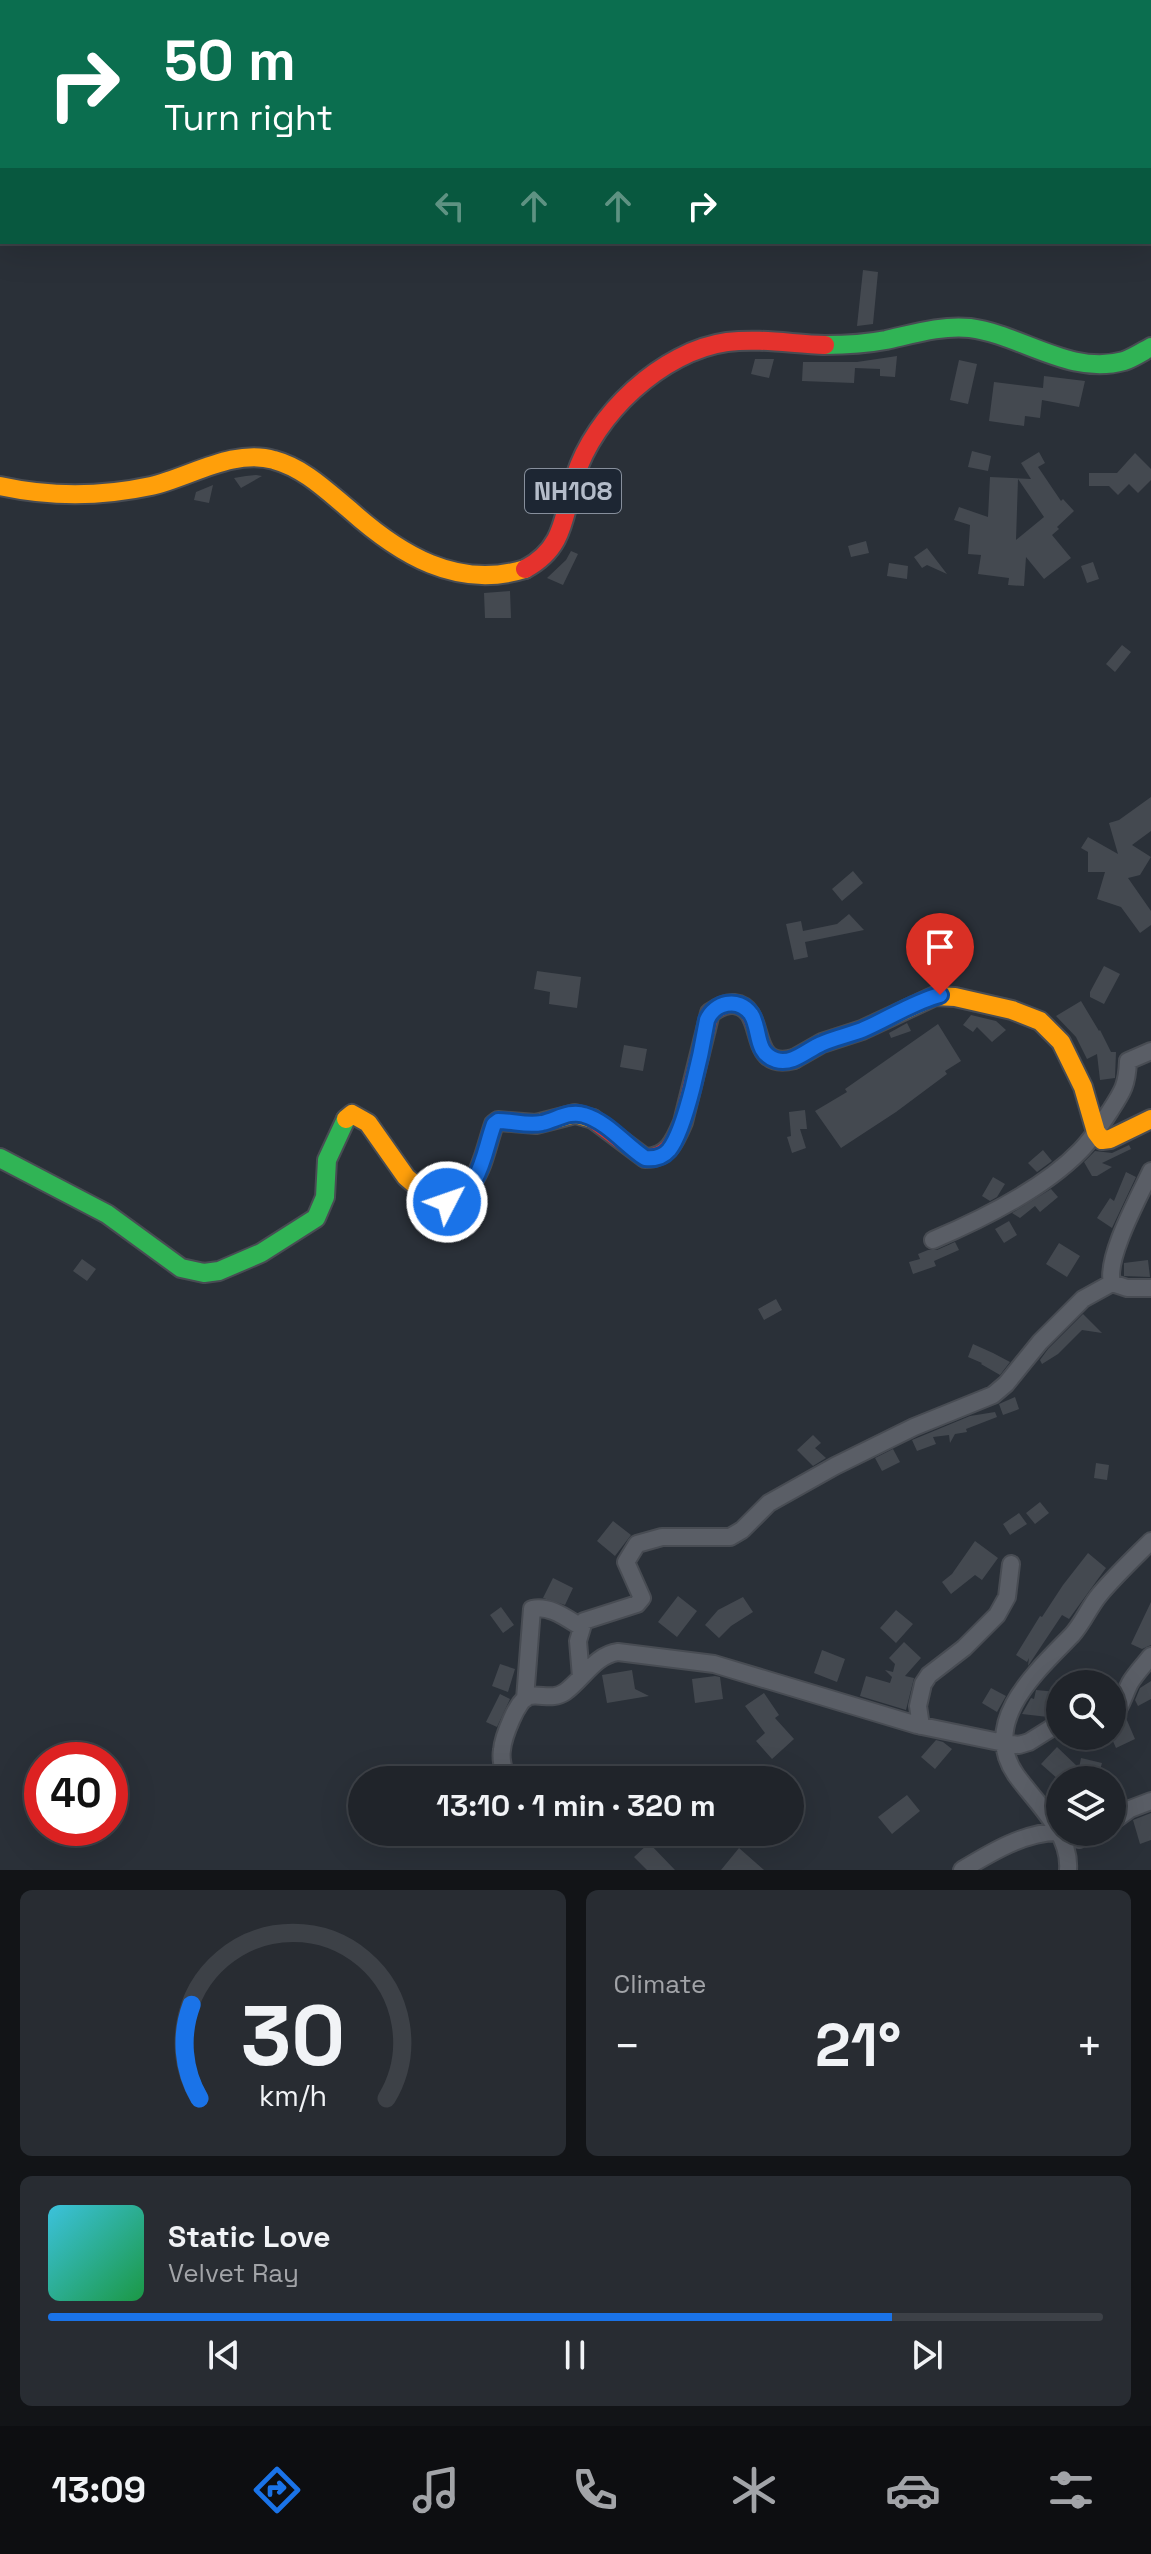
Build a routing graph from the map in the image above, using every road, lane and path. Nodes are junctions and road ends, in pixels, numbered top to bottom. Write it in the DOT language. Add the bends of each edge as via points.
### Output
graph roads {
  1 [pos="1151,347"];
  2 [pos="0,486"];
  3 [pos="1151,1051"];
  4 [pos="1151,1119"];
  5 [pos="1096,1132"];
  6 [pos="0,1158"];
  7 [pos="1151,1171"];
  8 [pos="933,1240"];
  9 [pos="1112,1283"];
  10 [pos="1151,1288"];
  11 [pos="1151,1541"];
  12 [pos="1011,1564"];
  13 [pos="581,1627"];
  14 [pos="1151,1656"];
  15 [pos="581,1677"];
  16 [pos="1126,1692"];
  17 [pos="525,1699"];
  18 [pos="921,1726"];
  19 [pos="1046,1733"];
  20 [pos="1004,1743"];
  21 [pos="503,1766"];
  22 [pos="1151,1801"];
  23 [pos="1126,1812"];
  24 [pos="1046,1813"];
  25 [pos="1046,1832"];
  26 [pos="1064,1846"];
  27 [pos="962,1870"];
  28 [pos="1068,1870"];
  1 -- 2 [label="main road, NH108" via="1116,365 1091,367 969,328 932,329 855,344 733,340 705,346 625,396 601,423 581,459 564,526 548,555 519,572 496,575 418,561 393,548 303,472 264,457 238,458 173,481 101,494"];
  3 -- 5 [label="street" via="1128,1061 1125,1086"];
  4 -- 5 [label="main road" via="1105,1140"];
  5 -- 6 [label="main road" via="1077,1068 1050,1028 1026,1015 940,995 788,1061 770,1057 758,1043 751,1014 729,1002 719,1005 707,1020 680,1131 661,1155 645,1158 582,1114 539,1124 498,1121 470,1189 447,1202 424,1196 368,1123 348,1115 327,1160 325,1197 316,1218 261,1253 219,1271 181,1268 107,1214"];
  5 -- 8 [label="street" via="1038,1183 978,1221"];
  7 -- 9 [label="street" via="1112,1260"];
  9 -- 10 [label="street"];
  9 -- 13 [label="street" via="1077,1305 993,1395 835,1466 769,1503 730,1537 662,1537 637,1544 626,1562 642,1598 590,1617"];
  11 -- 20 [label="street" via="1036,1672 1009,1712"];
  12 -- 18 [label="street" via="1007,1597 997,1615 923,1684"];
  13 -- 15 [label="street"];
  13 -- 17 [label="street" via="551,1610 532,1609"];
  14 -- 16 [label="street"];
  15 -- 17 [label="street" via="562,1694"];
  15 -- 18 [label="street" via="609,1653 618,1652 714,1664"];
  17 -- 21 [label="street" via="502,1749"];
  18 -- 20 [label="street"];
  19 -- 20 [label="street" via="1019,1745"];
  20 -- 24 [label="street" via="1008,1762"];
  22 -- 23 [label="street"];
  25 -- 27 [label="street"];
  26 -- 28 [label="street"];
}
